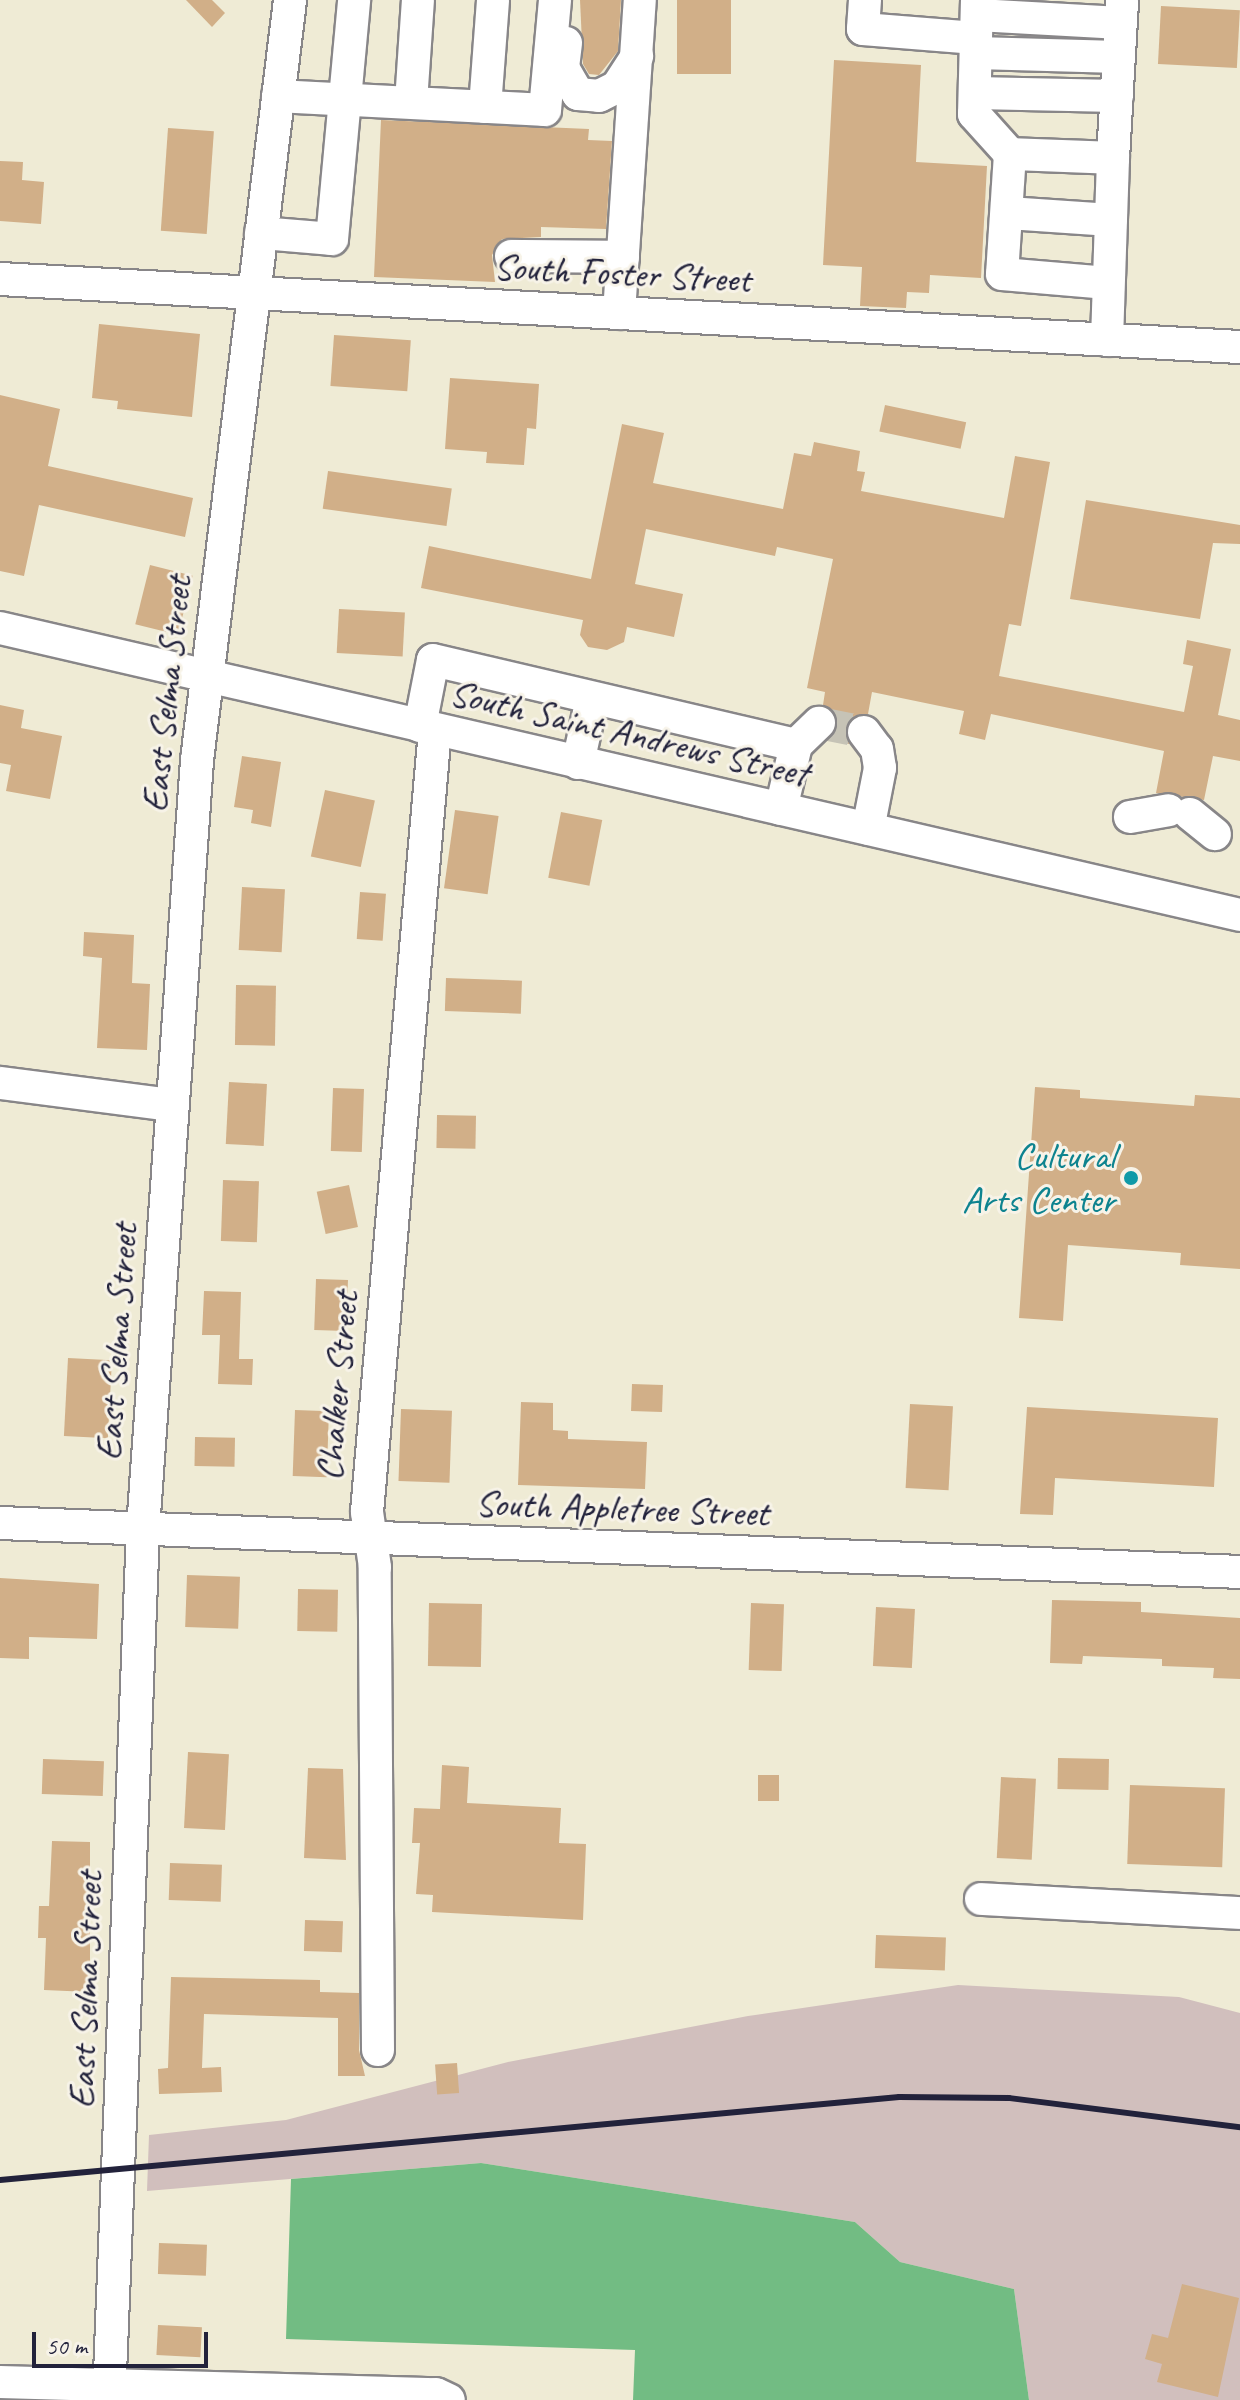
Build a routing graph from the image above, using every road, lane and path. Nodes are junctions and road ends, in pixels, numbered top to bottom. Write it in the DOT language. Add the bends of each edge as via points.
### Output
graph roads {
  1 [pos="290,0"];
  2 [pos="354,0"];
  3 [pos="418,0"];
  4 [pos="493,0"];
  5 [pos="555,0"];
  6 [pos="569,0"];
  7 [pos="640,0"];
  8 [pos="865,0"];
  9 [pos="1122,11"];
  10 [pos="976,26"];
  11 [pos="637,56"];
  12 [pos="1119,57"];
  13 [pos="975,93"];
  14 [pos="278,96"];
  15 [pos="1117,96"];
  16 [pos="346,100"];
  17 [pos="411,102"];
  18 [pos="485,107"];
  19 [pos="545,110"];
  20 [pos="635,115"];
  21 [pos="1010,154"];
  22 [pos="1113,158"];
  23 [pos="1008,213"];
  24 [pos="1111,220"];
  25 [pos="261,233"];
  26 [pos="511,256"];
  27 [pos="568,257"];
  28 [pos="623,257"];
  29 [pos="0,279"];
  30 [pos="1108,283"];
  31 [pos="253,293"];
  32 [pos="565,310"];
  33 [pos="619,313"];
  34 [pos="1107,340"];
  35 [pos="1240,347"];
  36 [pos="0,628"];
  37 [pos="207,677"];
  38 [pos="592,699"];
  39 [pos="819,723"];
  40 [pos="427,728"];
  41 [pos="864,732"];
  42 [pos="796,745"];
  43 [pos="578,763"];
  44 [pos="781,809"];
  45 [pos="1130,817"];
  46 [pos="1191,819"];
  47 [pos="868,829"];
  48 [pos="1240,915"];
  49 [pos="0,1083"];
  50 [pos="172,1105"];
  51 [pos="0,1523"];
  52 [pos="143,1529"];
  53 [pos="371,1538"];
  54 [pos="1240,1572"];
  55 [pos="981,1899"];
  56 [pos="1240,1913"];
  57 [pos="378,2050"];
  58 [pos="0,2382"];
  59 [pos="109,2392"];
  60 [pos="449,2400"];
  1 -- 14 [label="street, East Selma Street"];
  2 -- 16 [label="street"];
  3 -- 17 [label="street"];
  4 -- 18 [label="street"];
  5 -- 19 [label="street"];
  6 -- 11 [label="street" via="563,68 578,94 599,96 617,87"];
  7 -- 11 [label="street"];
  8 -- 10 [label="street" via="863,29"];
  9 -- 10 [label="street"];
  9 -- 12 [label="street"];
  10 -- 12 [label="street"];
  10 -- 13 [label="street"];
  11 -- 20 [label="street"];
  12 -- 15 [label="street"];
  13 -- 15 [label="street"];
  13 -- 21 [label="street" via="974,114"];
  14 -- 16 [label="street"];
  14 -- 25 [label="street, East Selma Street"];
  15 -- 22 [label="street"];
  16 -- 17 [label="street"];
  16 -- 25 [label="street" via="332,239"];
  17 -- 18 [label="street"];
  18 -- 19 [label="street"];
  19 -- 20 [label="street"];
  20 -- 28 [label="street"];
  21 -- 22 [label="street"];
  21 -- 23 [label="street"];
  22 -- 24 [label="street"];
  23 -- 24 [label="street"];
  23 -- 30 [label="street" via="1002,274"];
  24 -- 30 [label="street"];
  25 -- 31 [label="street, East Selma Street"];
  26 -- 27 [label="street"];
  27 -- 28 [label="street"];
  27 -- 32 [label="street"];
  28 -- 33 [label="street"];
  29 -- 31 [label="street, South Foster Street"];
  30 -- 34 [label="street"];
  31 -- 32 [label="street, South Foster Street"];
  31 -- 37 [label="street, East Selma Street"];
  32 -- 33 [label="street, South Foster Street"];
  33 -- 34 [label="street, South Foster Street"];
  34 -- 35 [label="street, South Foster Street"];
  36 -- 37 [label="street, South Saint Andrews Street"];
  37 -- 40 [label="street, South Saint Andrews Street"];
  37 -- 50 [label="street, East Selma Street"];
  38 -- 40 [label="street, Chalker Street" via="433,660"];
  38 -- 42 [label="street"];
  38 -- 43 [label="street"];
  39 -- 42 [label="street"];
  40 -- 43 [label="street, South Saint Andrews Street"];
  40 -- 53 [label="street, Chalker Street" via="368,1496"];
  41 -- 47 [label="street" via="877,749 880,768"];
  42 -- 44 [label="street"];
  43 -- 44 [label="street, South Saint Andrews Street"];
  44 -- 47 [label="street, South Saint Andrews Street"];
  45 -- 46 [label="street"];
  47 -- 48 [label="street, South Saint Andrews Street"];
  49 -- 50 [label="street"];
  50 -- 52 [label="street, East Selma Street"];
  51 -- 52 [label="street, South Appletree Street"];
  52 -- 53 [label="street, South Appletree Street"];
  52 -- 59 [label="street, East Selma Street"];
  53 -- 54 [label="street, South Appletree Street"];
  53 -- 57 [label="street, Chalker Street"];
  55 -- 56 [label="street"];
  58 -- 59 [label="street"];
  59 -- 60 [label="street" via="436,2394"];
}
